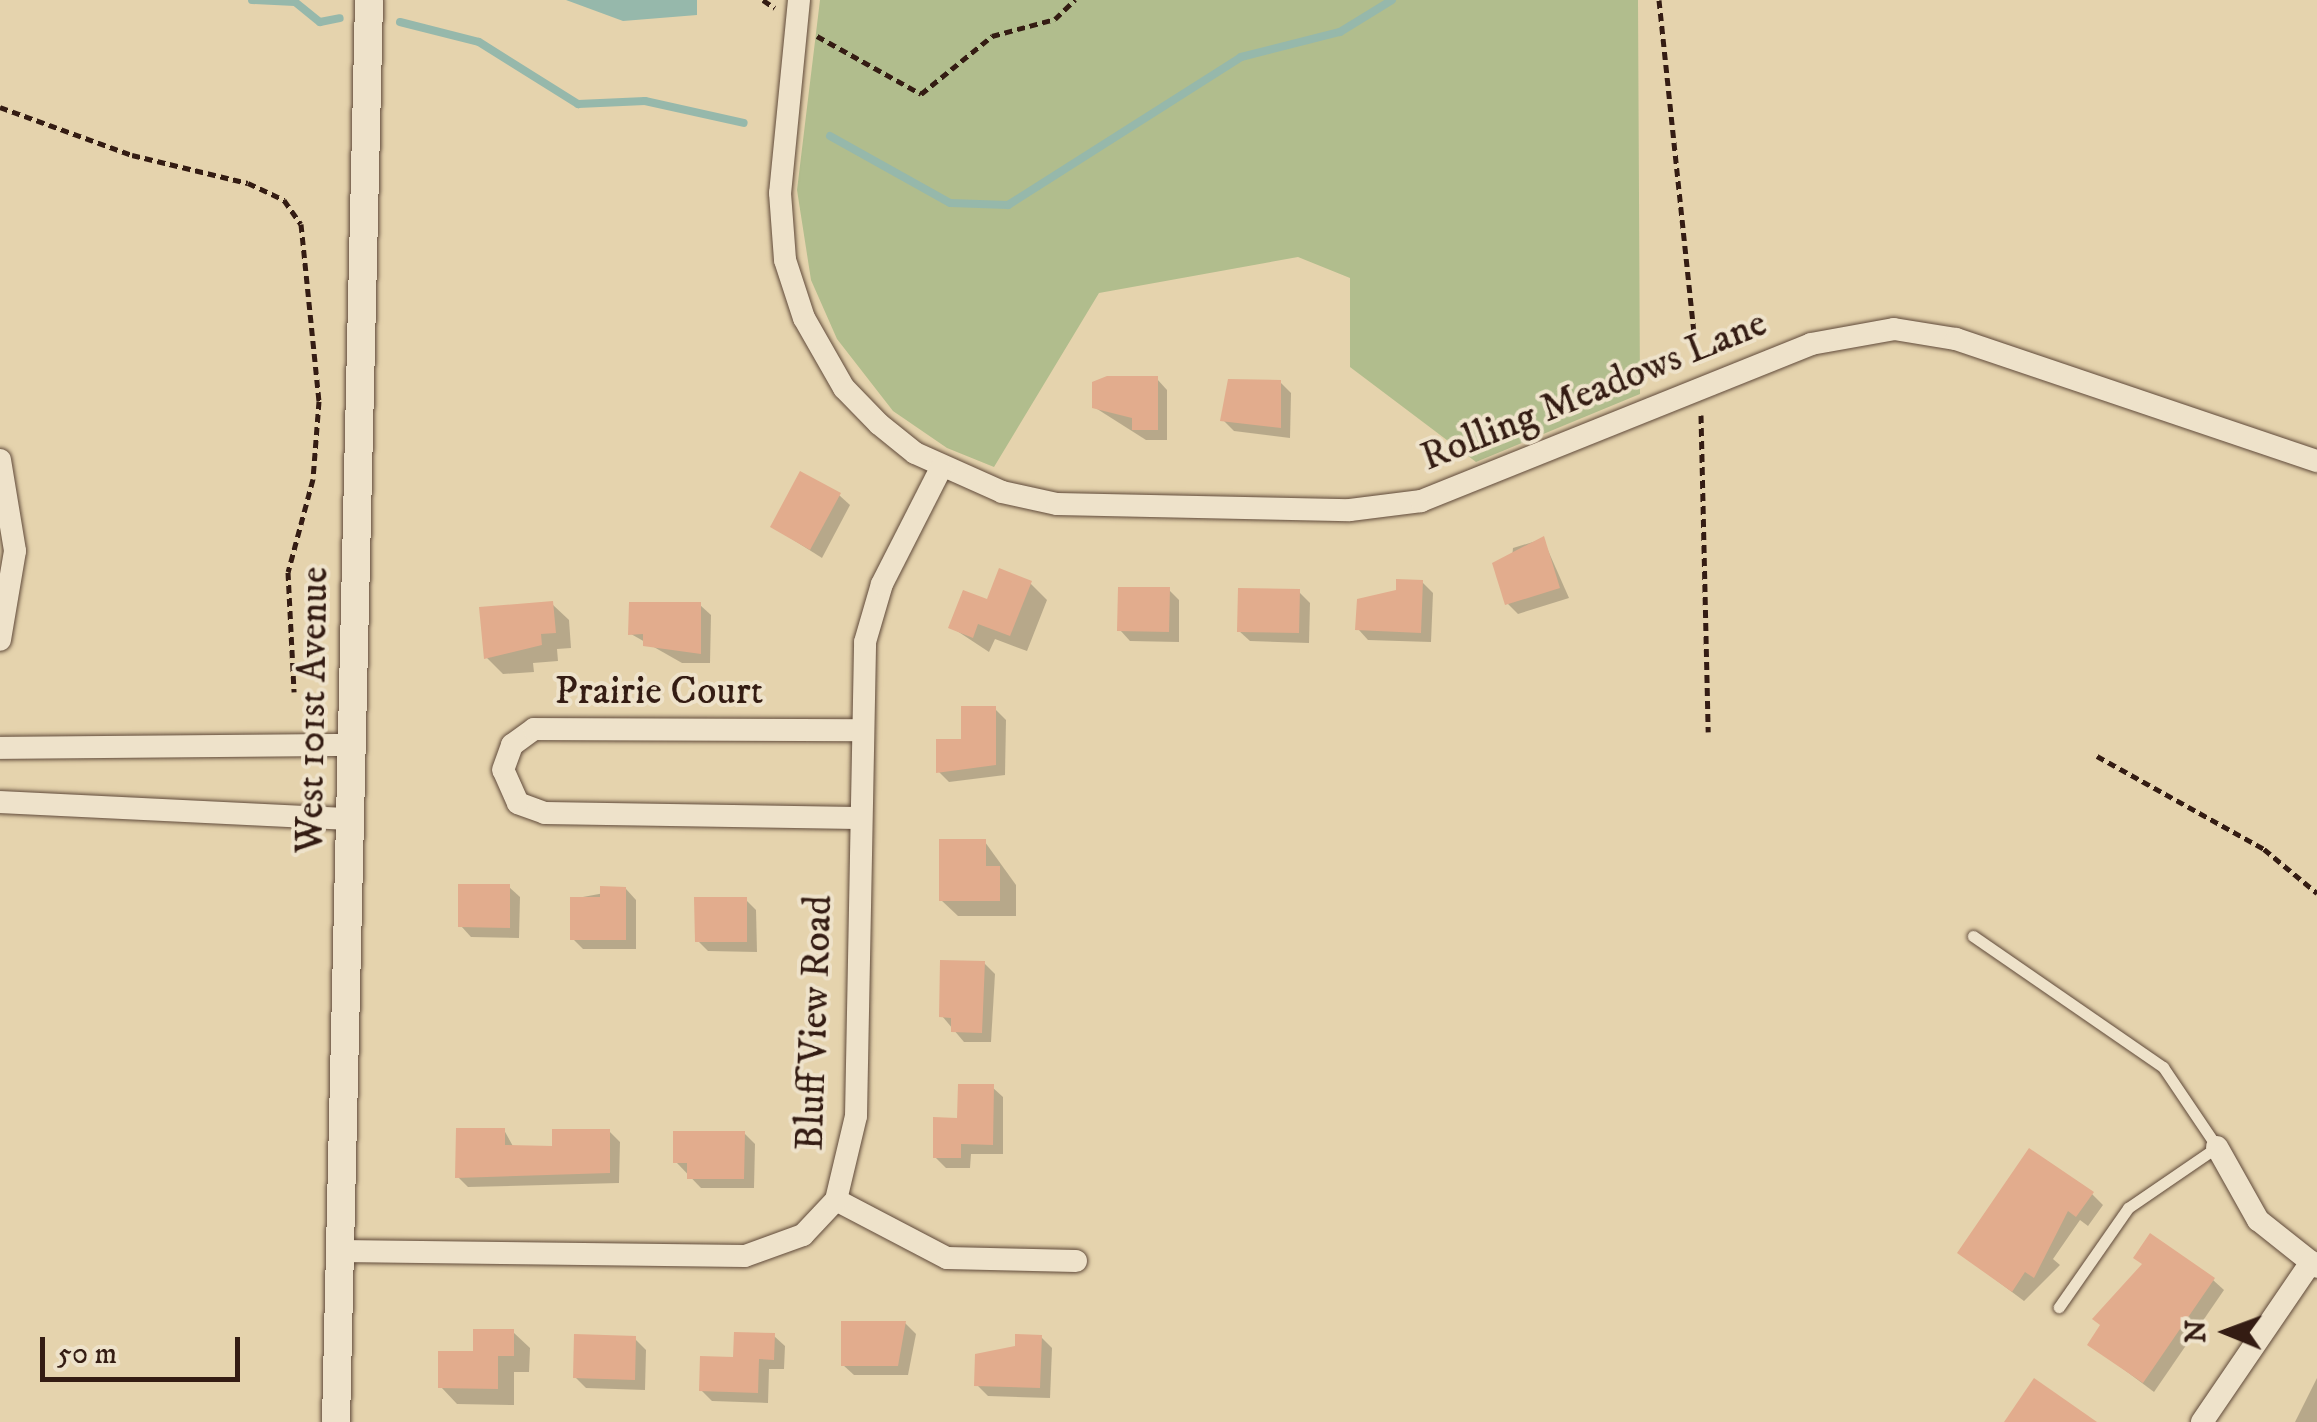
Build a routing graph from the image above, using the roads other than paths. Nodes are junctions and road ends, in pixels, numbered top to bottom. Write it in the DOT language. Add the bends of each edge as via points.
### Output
graph roads {
  1 [pos="370,0"];
  2 [pos="798,12"];
  3 [pos="0,460"];
  4 [pos="2317,460"];
  5 [pos="941,468"];
  6 [pos="0,640"];
  7 [pos="857,730"];
  8 [pos="352,745"];
  9 [pos="0,748"];
  10 [pos="0,802"];
  11 [pos="350,818"];
  12 [pos="857,818"];
  13 [pos="1973,936"];
  14 [pos="2217,1146"];
  15 [pos="836,1200"];
  16 [pos="340,1251"];
  17 [pos="1076,1262"];
  18 [pos="2314,1264"];
  19 [pos="2059,1307"];
  20 [pos="336,1422"];
  21 [pos="2202,1422"];
  1 -- 8 [label="street, West 101st Avenue"];
  2 -- 5 [label="street, Rolling Meadows Lane" via="781,169 785,260 818,348 871,416"];
  3 -- 6 [label="street" via="14,550"];
  4 -- 5 [label="street, Rolling Meadows Lane" via="1956,339 1894,329 1811,344 1486,480 1375,508 1057,504"];
  5 -- 7 [label="street, Bluff View Road" via="873,610"];
  7 -- 12 [label="street, Bluff View Road"];
  7 -- 12 [label="street, Prairie Court" via="534,729 512,745 503,770 518,803 544,813"];
  8 -- 9 [label="street"];
  8 -- 11 [label="street, West 101st Avenue"];
  10 -- 11 [label="street"];
  11 -- 16 [label="street, West 101st Avenue"];
  12 -- 15 [label="street, Bluff View Road" via="856,1129"];
  13 -- 14 [label="lane" via="2163,1067"];
  14 -- 18 [label="street" via="2246,1206"];
  14 -- 19 [label="lane" via="2128,1208"];
  15 -- 16 [label="street, Bluff View Road" via="794,1240 745,1256"];
  15 -- 17 [label="street" via="936,1255"];
  16 -- 20 [label="street, West 101st Avenue"];
  18 -- 21 [label="street"];
}
